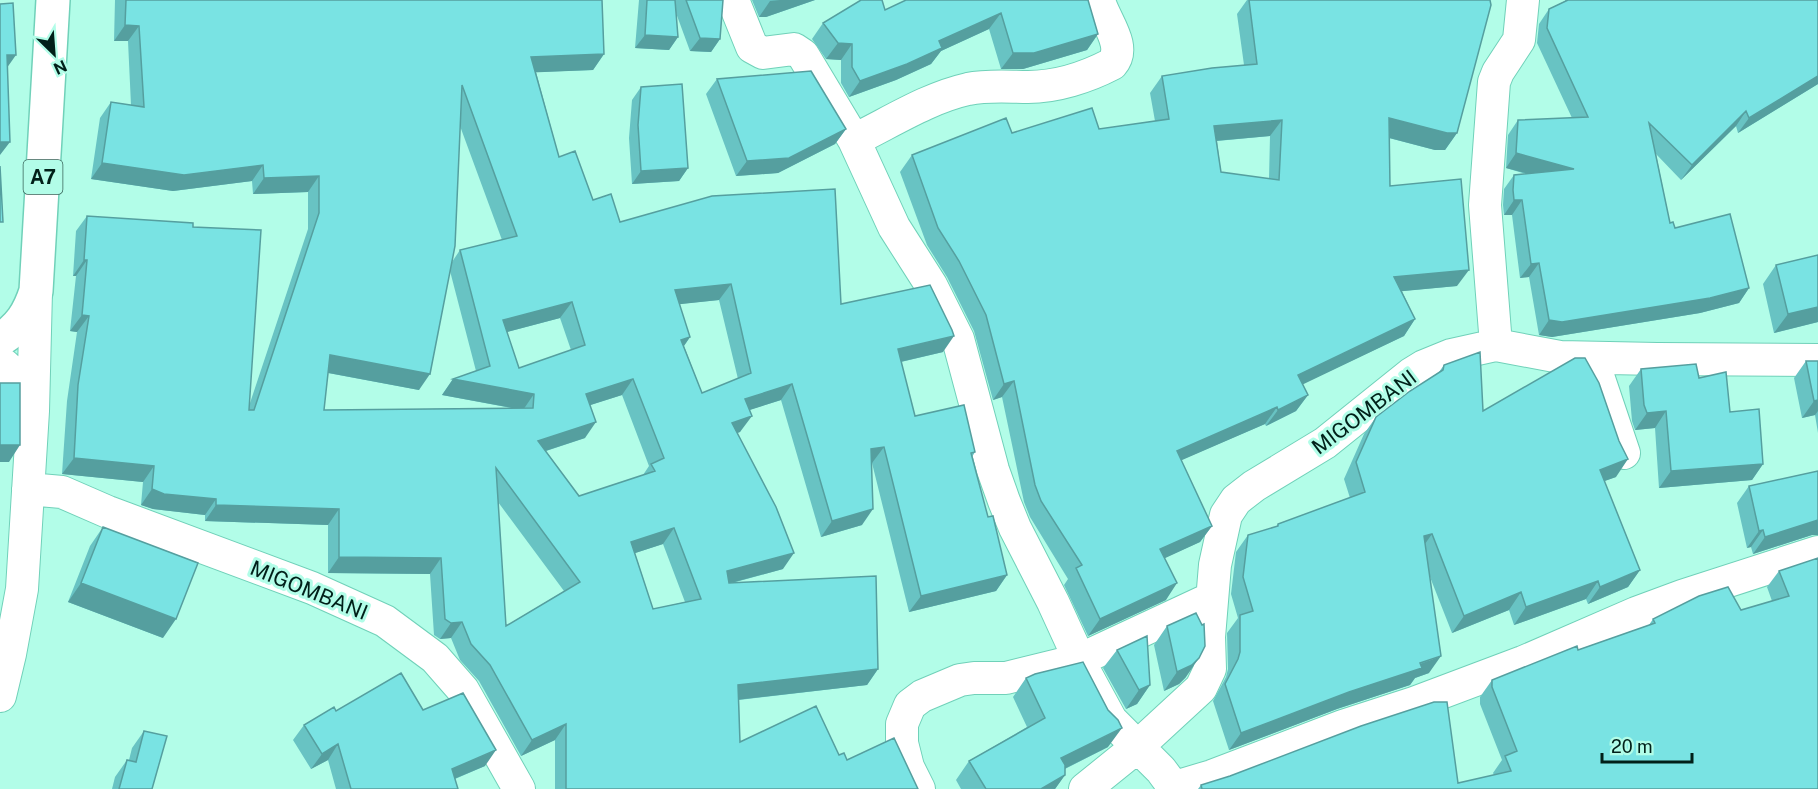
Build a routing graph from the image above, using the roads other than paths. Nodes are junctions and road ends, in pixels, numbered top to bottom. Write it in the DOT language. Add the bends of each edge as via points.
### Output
graph roads {
  1 [pos="53,0"];
  2 [pos="733,0"];
  3 [pos="1099,0"];
  4 [pos="1523,0"];
  5 [pos="854,140"];
  6 [pos="36,291"];
  7 [pos="0,340"];
  8 [pos="1496,345"];
  9 [pos="1592,358"];
  10 [pos="1818,360"];
  11 [pos="0,362"];
  12 [pos="33,411"];
  13 [pos="1624,453"];
  14 [pos="28,489"];
  15 [pos="1818,552"];
  16 [pos="1212,598"];
  17 [pos="1079,660"];
  18 [pos="0,696"];
  19 [pos="1137,747"];
  20 [pos="1175,788"];
  21 [pos="519,789"];
  22 [pos="920,789"];
  23 [pos="1085,789"];
  1 -- 6 [label="highway, A7"];
  2 -- 5 [label="street" via="752,47 763,52 794,50 803,55"];
  3 -- 5 [label="street" via="1117,43 1118,53 1112,64 1072,80 1030,87 968,89 936,99"];
  4 -- 8 [label="street" via="1519,40 1494,82 1485,205"];
  5 -- 17 [label="street" via="894,227 931,285 958,339 1004,501"];
  6 -- 7 [label="highway, A7" via="30,310 18,327"];
  6 -- 12 [label="street"];
  8 -- 9 [label="street" via="1560,357"];
  8 -- 16 [label="street, MIGOMBANI" via="1424,366 1325,444 1236,500 1226,514"];
  9 -- 10 [label="street"];
  9 -- 13 [label="street"];
  11 -- 12 [label="street" via="18,380"];
  12 -- 14 [label="street"];
  14 -- 18 [label="street" via="22,589"];
  14 -- 21 [label="street, MIGOMBANI" via="62,492 312,588 385,621 435,658 464,690"];
  15 -- 20 [label="street" via="1673,599 1523,662"];
  16 -- 17 [label="street"];
  16 -- 19 [label="street, MIGOMBANI" via="1207,678"];
  17 -- 19 [label="street" via="1111,720"];
  17 -- 22 [label="street" via="1006,678 960,680 910,705 902,724 902,742"];
  19 -- 20 [label="street"];
  19 -- 23 [label="street, MIGOMBANI"];
}
